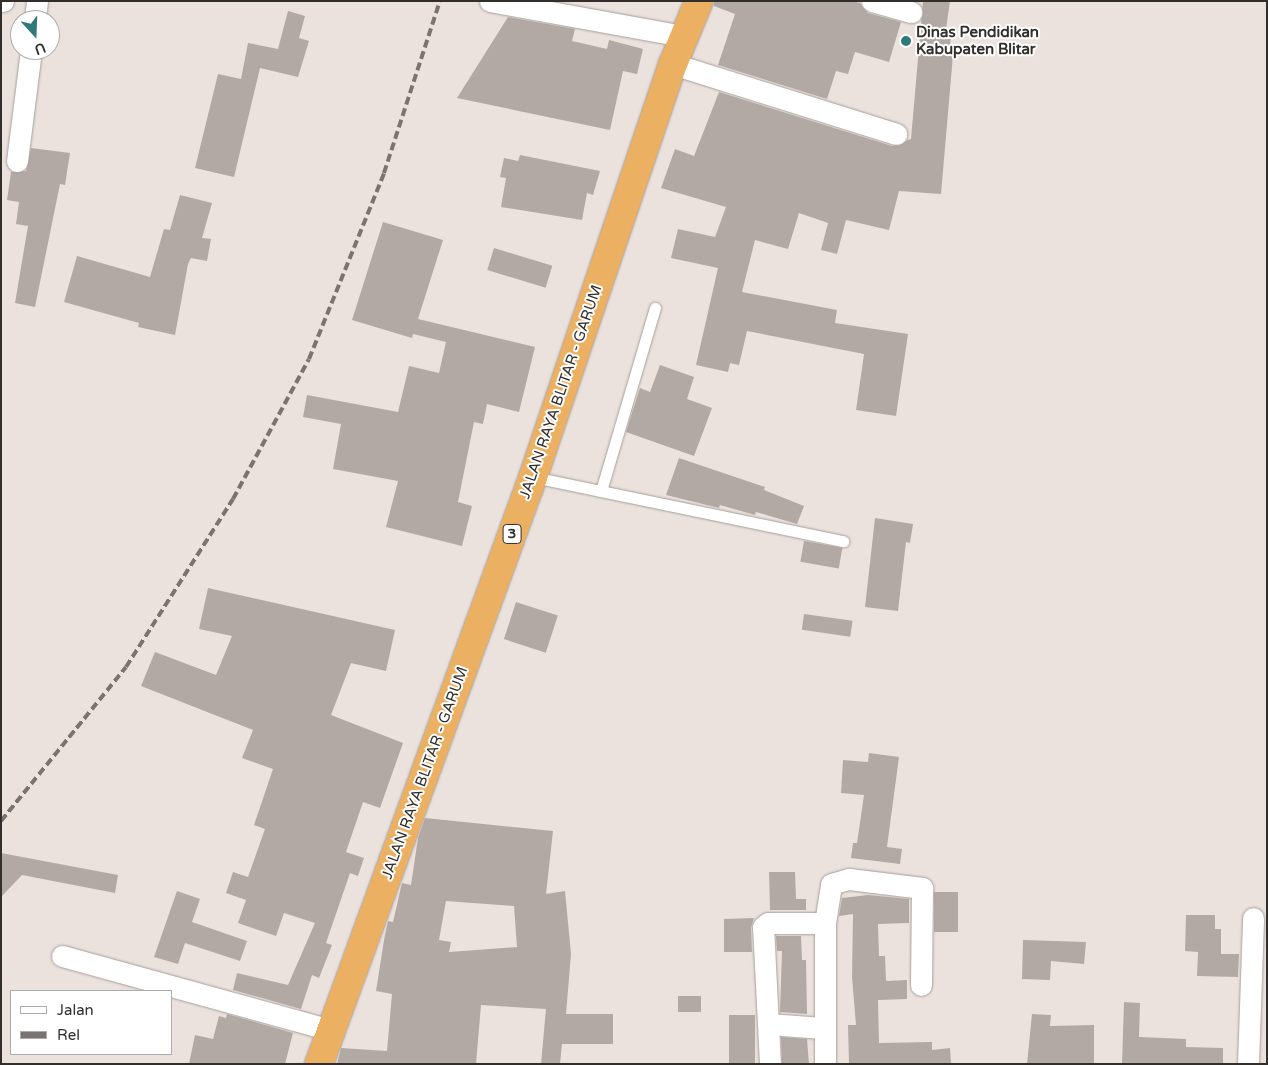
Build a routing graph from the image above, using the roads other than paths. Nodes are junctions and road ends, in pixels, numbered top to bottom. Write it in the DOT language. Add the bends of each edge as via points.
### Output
graph roads {
  1 [pos="490,1"];
  2 [pos="699,1"];
  3 [pos="872,1"];
  4 [pos="912,12"];
  5 [pos="683,36"];
  6 [pos="30,60"];
  7 [pos="673,64"];
  8 [pos="896,134"];
  9 [pos="17,161"];
  10 [pos="655,308"];
  11 [pos="533,477"];
  12 [pos="602,491"];
  13 [pos="843,541"];
  14 [pos="1253,918"];
  15 [pos="825,923"];
  16 [pos="62,956"];
  17 [pos="921,985"];
  18 [pos="768,1024"];
  19 [pos="823,1028"];
  20 [pos="331,1030"];
  21 [pos="319,1064"];
  22 [pos="770,1064"];
  23 [pos="825,1064"];
  24 [pos="1248,1064"];
  1 -- 5 [label="street"];
  2 -- 5 [label="highway, JALAN RAYA BLITAR - GARUM / 3"];
  3 -- 4 [label="street"];
  5 -- 7 [label="highway, JALAN RAYA BLITAR - GARUM / 3"];
  6 -- 9 [label="street"];
  7 -- 8 [label="street"];
  7 -- 11 [label="highway, JALAN RAYA BLITAR - GARUM / 3"];
  10 -- 12 [label="lane"];
  11 -- 12 [label="lane"];
  11 -- 20 [label="highway, JALAN RAYA BLITAR - GARUM / 3"];
  12 -- 13 [label="lane"];
  14 -- 24 [label="street"];
  15 -- 17 [label="street" via="829,889 837,880 918,886 924,893"];
  15 -- 18 [label="street" via="768,923 763,927"];
  15 -- 19 [label="street"];
  16 -- 20 [label="street"];
  18 -- 19 [label="street"];
  18 -- 22 [label="street"];
  19 -- 23 [label="street"];
  20 -- 21 [label="highway, JALAN RAYA BLITAR - GARUM / 3"];
}
